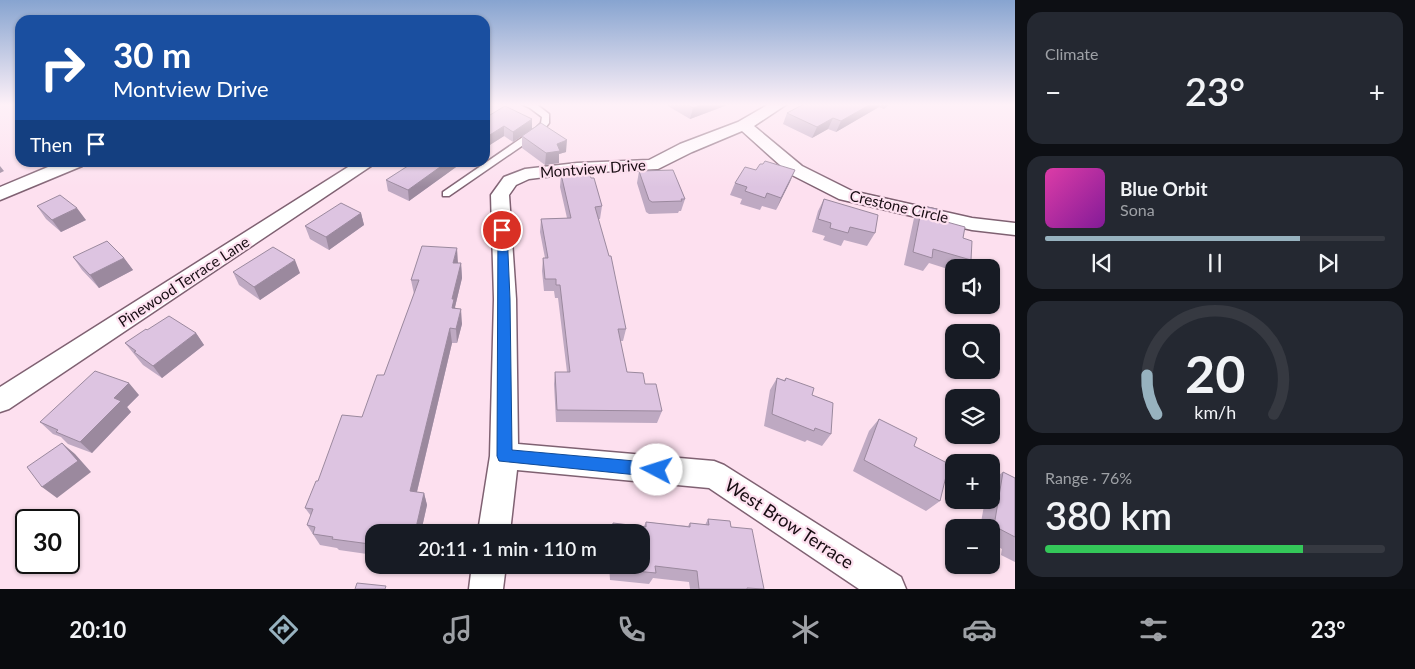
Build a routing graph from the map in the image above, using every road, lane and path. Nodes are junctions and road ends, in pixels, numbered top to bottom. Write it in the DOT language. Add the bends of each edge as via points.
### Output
graph roads {
  1 [pos="537,131"];
  2 [pos="728,131"];
  3 [pos="751,131"];
  4 [pos="490,164"];
  5 [pos="64,167"];
  6 [pos="361,167"];
  7 [pos="485,167"];
  8 [pos="0,194"];
  9 [pos="446,194"];
  10 [pos="1015,229"];
  11 [pos="0,401"];
  12 [pos="504,456"];
  13 [pos="495,524"];
  14 [pos="488,574"];
  15 [pos="486,589"];
  16 [pos="889,589"];
  1 -- 4 [label="lane"];
  2 -- 12 [label="street, Montview Drive" via="652,165 525,174 510,181 500,195 505,299"];
  3 -- 10 [label="street, Crestone Circle" via="796,170 846,195 972,224"];
  5 -- 8 [label="street"];
  6 -- 11 [label="street, Pinewood Terrace Lane"];
  7 -- 9 [label="lane"];
  12 -- 13 [label="street, Montview Drive"];
  12 -- 16 [label="street, West Brow Terrace" via="714,475"];
  14 -- 15 [label="street"];
}
